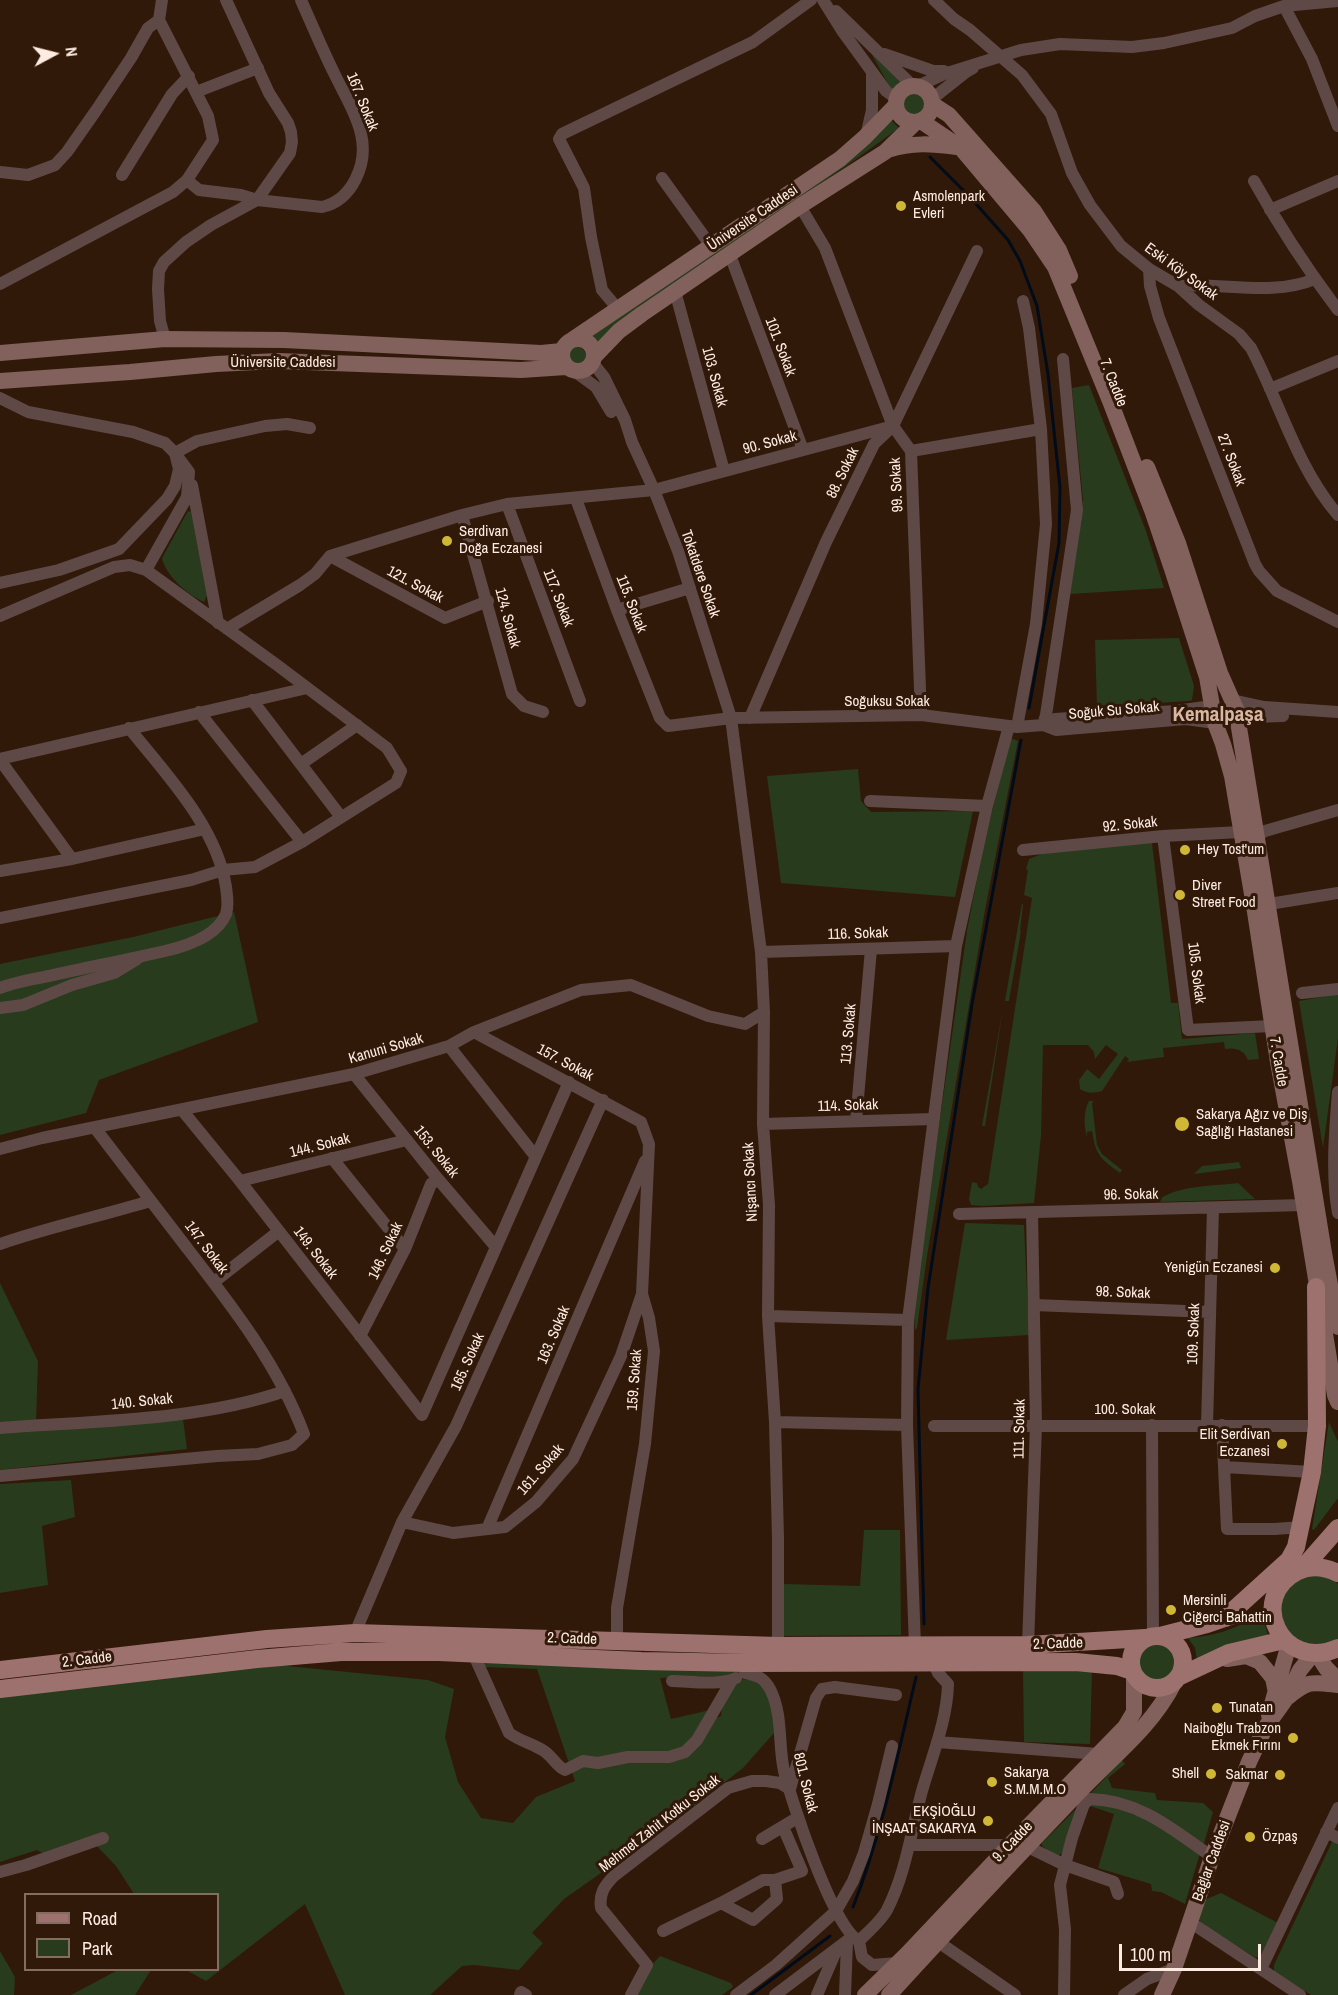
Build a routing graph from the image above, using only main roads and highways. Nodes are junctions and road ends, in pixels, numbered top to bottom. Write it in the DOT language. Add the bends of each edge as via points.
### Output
graph roads {
  1 [pos="932,101"];
  2 [pos="896,102"];
  3 [pos="919,122"];
  4 [pos="961,148"];
  5 [pos="885,152"];
  6 [pos="0,352"];
  7 [pos="568,357"];
  8 [pos="593,359"];
  9 [pos="0,381"];
  10 [pos="1232,700"];
  11 [pos="1213,714"];
  12 [pos="1237,722"];
  13 [pos="1249,834"];
  14 [pos="1316,1287"];
  15 [pos="1337,1316"];
  16 [pos="1338,1402"];
  17 [pos="1338,1527"];
  18 [pos="1302,1569"];
  19 [pos="1338,1573"];
  20 [pos="1282,1583"];
  21 [pos="1225,1618"];
  22 [pos="1153,1637"];
  23 [pos="1286,1642"];
  24 [pos="1338,1648"];
  25 [pos="1315,1654"];
  26 [pos="1212,1661"];
  27 [pos="0,1670"];
  28 [pos="1133,1673"];
  29 [pos="1177,1680"];
  30 [pos="1338,1680"];
  31 [pos="1338,1685"];
  32 [pos="0,1689"];
  33 [pos="1281,1696"];
  34 [pos="865,1995"];
  35 [pos="888,1995"];
  36 [pos="1162,1995"];
  1 -- 2 [label="main road" via="927,91 915,86 903,90"];
  1 -- 3 [label="main road" via="929,114"];
  1 -- 10 [label="main road, 7. Cadde" via="950,115 1034,211 1059,250 1178,543"];
  2 -- 3 [label="main road" via="902,118"];
  2 -- 7 [label="main road, Üniversite Caddesi" via="840,159 618,309"];
  3 -- 4 [label="main road, 7. Cadde"];
  3 -- 5 [label="main road, Üniversite Caddesi"];
  4 -- 5 [label="main road" via="931,143"];
  4 -- 11 [label="main road, 7. Cadde" via="1030,230 1055,267 1153,513 1207,677"];
  5 -- 8 [label="main road, Üniversite Caddesi" via="675,291 619,331"];
  6 -- 7 [label="main road, Üniversite Caddesi" via="165,339 285,340"];
  7 -- 8 [label="main road, Üniversite Caddesi" via="586,369"];
  7 -- 8 [label="main road" via="583,340 593,350"];
  7 -- 9 [label="main road, Üniversite Caddesi" via="521,370 278,361"];
  10 -- 11 [label="main road"];
  10 -- 12 [label="main road, 7. Cadde"];
  11 -- 12 [label="main road" via="1230,724"];
  11 -- 13 [label="main road, 7. Cadde"];
  12 -- 13 [label="main road, 7. Cadde"];
  13 -- 14 [label="main road, 7. Cadde" via="1272,1026"];
  13 -- 15 [label="main road, 7. Cadde" via="1269,904"];
  14 -- 16 [label="main road, 7. Cadde"];
  14 -- 21 [label="main road" via="1317,1426 1296,1547 1289,1560"];
  17 -- 18 [label="main road"];
  18 -- 19 [label="main road" via="1326,1568"];
  18 -- 20 [label="main road, 2. Cadde"];
  20 -- 21 [label="main road, 2. Cadde" via="1253,1605"];
  20 -- 23 [label="main road" via="1273,1611 1277,1629"];
  21 -- 22 [label="main road, 2. Cadde"];
  22 -- 27 [label="main road, 2. Cadde" via="915,1647 355,1632"];
  22 -- 28 [label="main road" via="1134,1649"];
  22 -- 29 [label="main road" via="1168,1638 1181,1650 1184,1659"];
  23 -- 25 [label="main road" via="1297,1650"];
  23 -- 26 [label="main road" via="1228,1653"];
  23 -- 33 [label="main road"];
  24 -- 25 [label="main road"];
  25 -- 30 [label="main road"];
  25 -- 33 [label="main road"];
  26 -- 29 [label="main road"];
  26 -- 33 [label="main road" via="1246,1656 1260,1662 1274,1678"];
  28 -- 29 [label="main road" via="1148,1688 1166,1688"];
  28 -- 32 [label="main road, 2. Cadde" via="1117,1666 1076,1662 745,1668 473,1653 341,1652"];
  28 -- 34 [label="main road, 9. Cadde" via="1134,1712 1125,1727"];
  29 -- 35 [label="main road, 9. Cadde" via="1152,1719"];
  31 -- 33 [label="main road" via="1313,1682"];
  33 -- 36 [label="main road, Bağlar Caddesi" via="1244,1773"];
}
